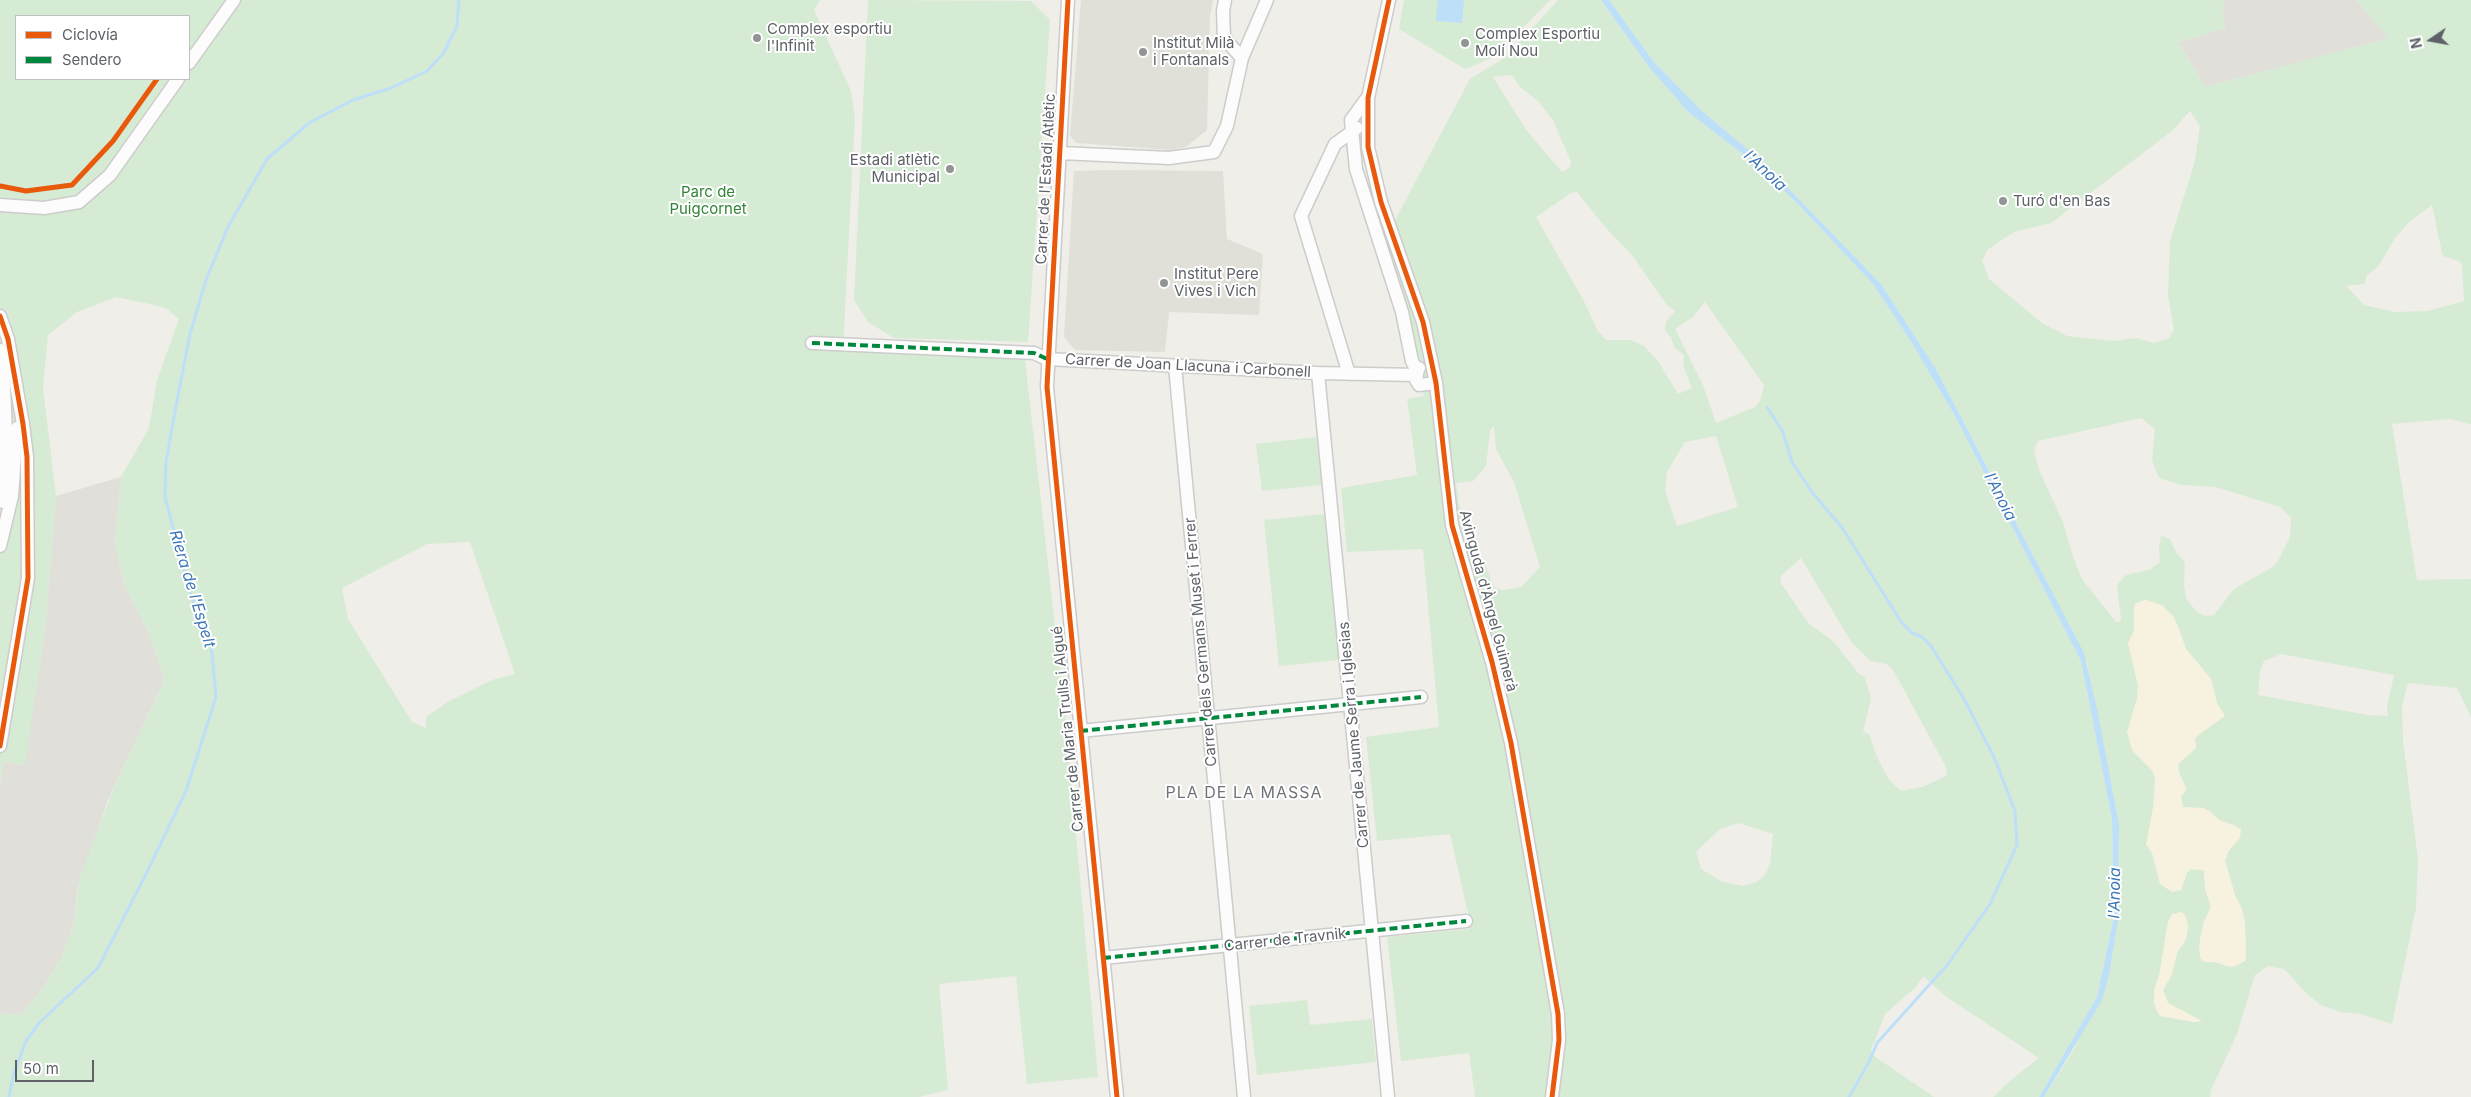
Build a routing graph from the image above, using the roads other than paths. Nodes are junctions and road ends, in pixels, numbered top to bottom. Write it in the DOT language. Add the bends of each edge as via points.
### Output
graph roads {
  1 [pos="234,0"];
  2 [pos="1068,0"];
  3 [pos="1226,0"];
  4 [pos="1264,0"];
  5 [pos="1390,0"];
  6 [pos="1242,58"];
  7 [pos="190,62"];
  8 [pos="177,80"];
  9 [pos="1368,98"];
  10 [pos="1366,128"];
  11 [pos="1352,130"];
  12 [pos="1060,153"];
  13 [pos="0,205"];
  14 [pos="0,316"];
  15 [pos="812,343"];
  16 [pos="5,348"];
  17 [pos="1047,359"];
  18 [pos="1432,364"];
  19 [pos="1175,366"];
  20 [pos="1417,372"];
  21 [pos="1318,373"];
  22 [pos="1349,374"];
  23 [pos="1436,383"];
  24 [pos="0,532"];
  25 [pos="0,546"];
  26 [pos="1421,696"];
  27 [pos="1351,704"];
  28 [pos="1208,718"];
  29 [pos="1080,731"];
  30 [pos="0,746"];
  31 [pos="1466,921"];
  32 [pos="1372,931"];
  33 [pos="1230,945"];
  34 [pos="1103,958"];
  35 [pos="1555,990"];
  36 [pos="1117,1097"];
  37 [pos="1244,1097"];
  38 [pos="1388,1097"];
  39 [pos="1546,1097"];
  40 [pos="1552,1097"];
  1 -- 7 [label="street"];
  2 -- 12 [label="street, Carrer de l'Estadi Atlètic"];
  3 -- 6 [label="street" via="1224,38"];
  4 -- 6 [label="street"];
  5 -- 9 [label="street, Avinguda d'Àngel Guimerà"];
  6 -- 12 [label="street" via="1228,126 1214,152 1170,158"];
  8 -- 13 [label="street" via="110,175 79,202 44,208"];
  9 -- 10 [label="street, Avinguda d'Àngel Guimerà"];
  9 -- 11 [label="street" via="1351,120"];
  10 -- 11 [label="street"];
  10 -- 18 [label="street, Avinguda d'Àngel Guimerà" via="1381,202 1423,322"];
  11 -- 20 [label="street" via="1356,169 1402,312"];
  11 -- 22 [label="street" via="1335,144 1301,216"];
  12 -- 17 [label="street, Carrer de l'Estadi Atlètic"];
  14 -- 16 [label="street"];
  15 -- 17 [label="street, Carrer de Joan Llacuna i Carbonell" via="1034,353"];
  16 -- 24 [label="street" via="6,433"];
  16 -- 25 [label="street" via="17,442 12,496"];
  16 -- 30 [label="street" via="19,392 27,457 28,578"];
  17 -- 19 [label="street, Carrer de Joan Llacuna i Carbonell"];
  17 -- 29 [label="street, Carrer de Maria Trulls i Algué"];
  18 -- 20 [label="street, Carrer de Joan Llacuna i Carbonell"];
  18 -- 23 [label="street, Avinguda d'Àngel Guimerà"];
  19 -- 21 [label="street, Carrer de Joan Llacuna i Carbonell"];
  19 -- 28 [label="street, Carrer dels Germans Muset i Ferrer"];
  20 -- 22 [label="street, Carrer de Joan Llacuna i Carbonell"];
  20 -- 23 [label="street, Carrer de Joan Llacuna i Carbonell" via="1419,385"];
  21 -- 22 [label="street, Carrer de Joan Llacuna i Carbonell"];
  21 -- 27 [label="street, Carrer de Jaume Serra i Iglesias"];
  23 -- 35 [label="street, Avinguda d'Àngel Guimerà" via="1452,525 1499,689"];
  26 -- 27 [label="street"];
  27 -- 28 [label="street"];
  27 -- 32 [label="street, Carrer de Jaume Serra i Iglesias"];
  28 -- 29 [label="street"];
  28 -- 33 [label="street, Carrer dels Germans Muset i Ferrer"];
  29 -- 34 [label="street, Carrer de Maria Trulls i Algué"];
  31 -- 32 [label="street, Carrer de Travnik"];
  32 -- 33 [label="street, Carrer de Travnik"];
  32 -- 38 [label="street, Carrer de Jaume Serra i Iglesias"];
  33 -- 34 [label="street, Carrer de Travnik"];
  33 -- 37 [label="street, Carrer dels Germans Muset i Ferrer"];
  34 -- 36 [label="street, Carrer de Maria Trulls i Algué"];
  35 -- 39 [label="street"];
  35 -- 40 [label="street, Avinguda d'Àngel Guimerà" via="1559,1040"];
}
